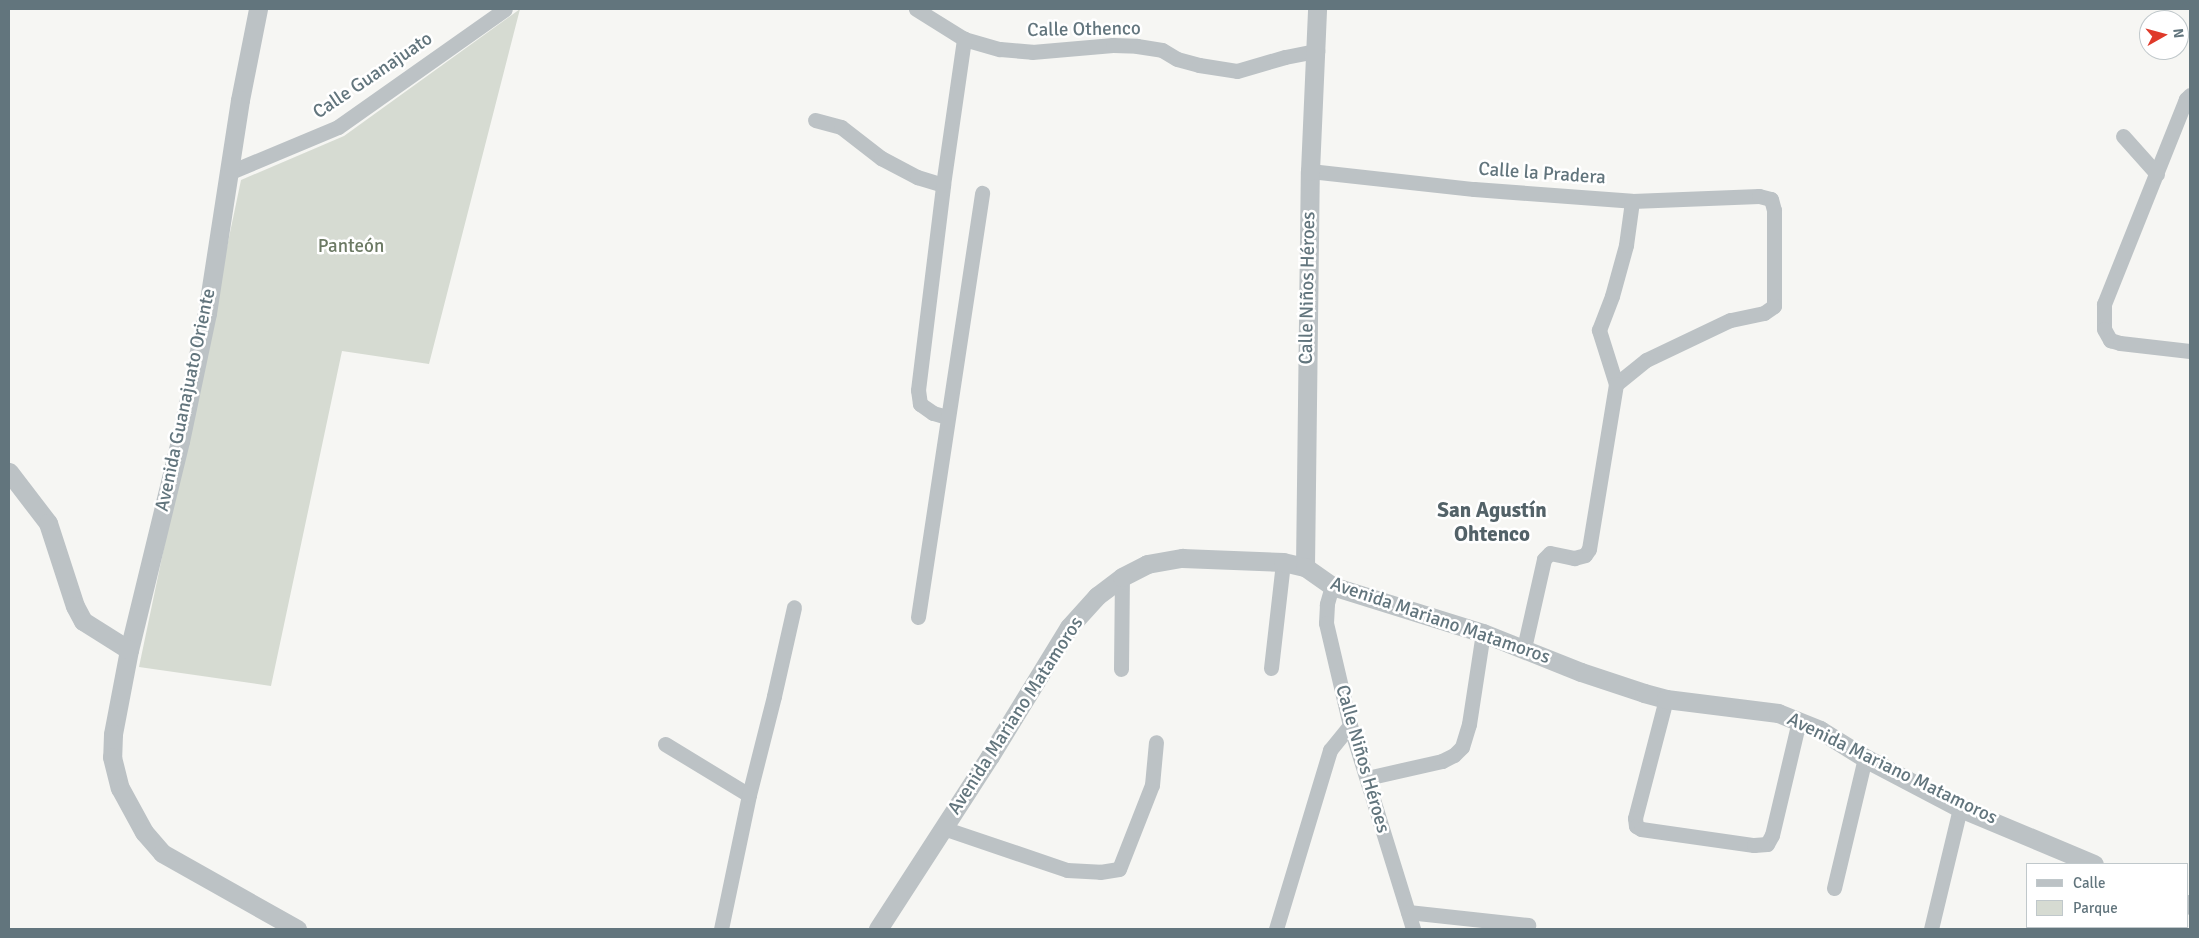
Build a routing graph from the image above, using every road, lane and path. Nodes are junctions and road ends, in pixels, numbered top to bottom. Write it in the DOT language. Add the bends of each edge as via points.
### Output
graph roads {
  1 [pos="258,9"];
  2 [pos="505,9"];
  3 [pos="916,9"];
  4 [pos="1317,9"];
  5 [pos="964,39"];
  6 [pos="1317,52"];
  7 [pos="2190,95"];
  8 [pos="815,120"];
  9 [pos="2123,136"];
  10 [pos="1310,171"];
  11 [pos="228,173"];
  12 [pos="2158,174"];
  13 [pos="943,185"];
  14 [pos="982,193"];
  15 [pos="1632,201"];
  16 [pos="2190,351"];
  17 [pos="1616,384"];
  18 [pos="947,417"];
  19 [pos="9,472"];
  20 [pos="1283,562"];
  21 [pos="1305,567"];
  22 [pos="1122,577"];
  23 [pos="1332,586"];
  24 [pos="794,607"];
  25 [pos="918,617"];
  26 [pos="1483,634"];
  27 [pos="1524,648"];
  28 [pos="129,650"];
  29 [pos="1271,668"];
  30 [pos="1121,669"];
  31 [pos="1666,700"];
  32 [pos="1799,720"];
  33 [pos="1350,726"];
  34 [pos="1156,742"];
  35 [pos="664,744"];
  36 [pos="1865,758"];
  37 [pos="1367,778"];
  38 [pos="749,795"];
  39 [pos="1960,808"];
  40 [pos="943,828"];
  41 [pos="2092,863"];
  42 [pos="1834,888"];
  43 [pos="1408,912"];
  44 [pos="1528,925"];
  45 [pos="297,929"];
  46 [pos="721,929"];
  47 [pos="878,929"];
  48 [pos="1276,929"];
  49 [pos="1413,929"];
  50 [pos="1931,929"];
  1 -- 11 [label="street, Avenida Guanajuato Oriente"];
  2 -- 11 [label="street, Calle Guanajuato" via="338,127"];
  3 -- 5 [label="street, Calle Othenco"];
  4 -- 6 [label="street, Calle Niños Héroes"];
  5 -- 6 [label="street, Calle Othenco" via="1000,49 1032,52 1137,46 1162,50 1177,59 1199,65 1237,71 1285,57"];
  5 -- 13 [label="street"];
  6 -- 10 [label="street, Calle Niños Héroes"];
  7 -- 12 [label="street"];
  8 -- 13 [label="street" via="842,127 881,158 917,177"];
  9 -- 12 [label="street"];
  10 -- 15 [label="street, Calle la Pradera" via="1474,189"];
  10 -- 21 [label="street, Calle Niños Héroes"];
  11 -- 28 [label="street, Avenida Guanajuato Oriente" via="205,322 180,441"];
  12 -- 16 [label="street" via="2104,304 2104,329 2110,340 2120,343"];
  13 -- 18 [label="street" via="918,390 920,404"];
  14 -- 18 [label="street"];
  15 -- 17 [label="street" via="1626,245 1599,330"];
  15 -- 17 [label="street, Calle la Pradera" via="1759,196 1770,199 1774,210 1774,306 1764,313 1730,320 1646,360"];
  17 -- 27 [label="street" via="1589,549 1585,556 1574,558 1550,553 1544,559"];
  18 -- 25 [label="street"];
  19 -- 28 [label="street" via="48,523 74,606 83,621"];
  20 -- 21 [label="street, Avenida Mariano Matamoros"];
  20 -- 22 [label="street, Avenida Mariano Matamoros" via="1182,558 1147,564"];
  20 -- 29 [label="street"];
  21 -- 23 [label="street, Avenida Mariano Matamoros"];
  22 -- 30 [label="street"];
  22 -- 40 [label="street, Avenida Mariano Matamoros" via="1097,596 1069,627"];
  23 -- 26 [label="street, Avenida Mariano Matamoros"];
  23 -- 33 [label="street, Calle Niños Héroes" via="1326,623"];
  24 -- 38 [label="street"];
  26 -- 27 [label="street, Avenida Mariano Matamoros"];
  26 -- 37 [label="street" via="1469,724 1462,747 1454,756 1442,761"];
  27 -- 31 [label="street, Avenida Mariano Matamoros" via="1582,672"];
  28 -- 45 [label="street, Avenida Guanajuato Oriente" via="113,734 112,757 120,788 144,832 162,852"];
  31 -- 32 [label="street, Avenida Mariano Matamoros" via="1778,713"];
  31 -- 32 [label="street" via="1635,818 1636,826 1642,829 1754,845 1767,844"];
  32 -- 36 [label="street, Avenida Mariano Matamoros"];
  33 -- 37 [label="street, Calle Niños Héroes"];
  33 -- 48 [label="street" via="1330,750"];
  34 -- 40 [label="street" via="1152,785 1119,869 1100,872 1068,870"];
  35 -- 38 [label="street"];
  36 -- 39 [label="street, Avenida Mariano Matamoros"];
  36 -- 42 [label="street"];
  37 -- 43 [label="street, Calle Niños Héroes"];
  38 -- 46 [label="street"];
  39 -- 41 [label="street, Avenida Mariano Matamoros"];
  39 -- 50 [label="street"];
  40 -- 47 [label="street, Avenida Mariano Matamoros"];
  43 -- 44 [label="street"];
  43 -- 49 [label="street, Calle Niños Héroes"];
}
